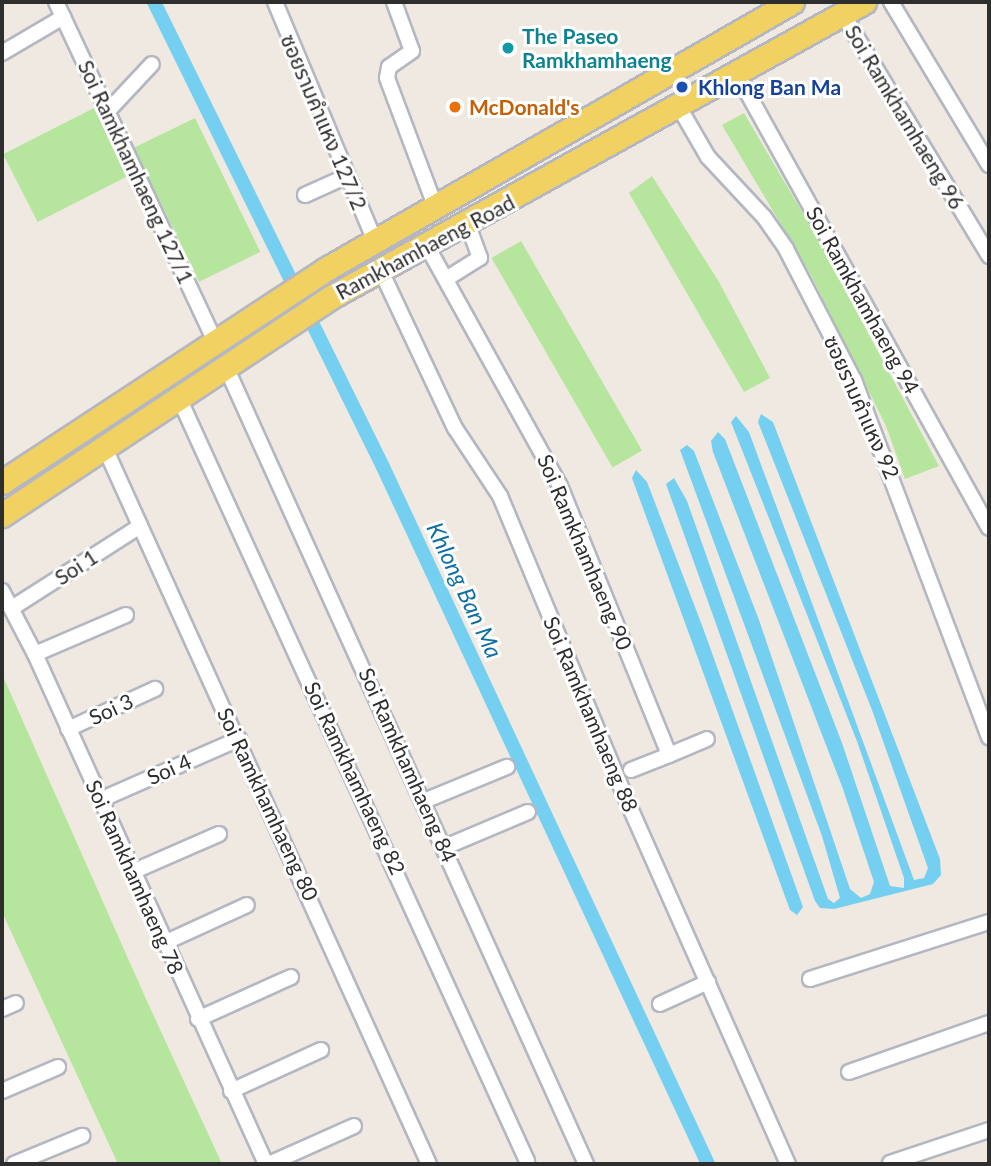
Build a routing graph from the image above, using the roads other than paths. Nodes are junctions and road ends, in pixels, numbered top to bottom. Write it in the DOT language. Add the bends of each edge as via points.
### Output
graph roads {
  1 [pos="56,2"];
  2 [pos="275,2"];
  3 [pos="394,2"];
  4 [pos="792,2"];
  5 [pos="799,2"];
  6 [pos="864,2"];
  7 [pos="891,2"];
  8 [pos="842,13"];
  9 [pos="63,17"];
  10 [pos="813,30"];
  11 [pos="2,53"];
  12 [pos="152,64"];
  13 [pos="737,74"];
  14 [pos="679,107"];
  15 [pos="108,111"];
  16 [pos="989,165"];
  17 [pos="347,176"];
  18 [pos="305,195"];
  19 [pos="435,206"];
  20 [pos="468,225"];
  21 [pos="375,241"];
  22 [pos="427,246"];
  23 [pos="989,256"];
  24 [pos="381,271"];
  25 [pos="446,279"];
  26 [pos="215,342"];
  27 [pos="226,368"];
  28 [pos="179,398"];
  29 [pos="104,446"];
  30 [pos="7,479"];
  31 [pos="27,500"];
  32 [pos="2,515"];
  33 [pos="140,526"];
  34 [pos="989,528"];
  35 [pos="2,591"];
  36 [pos="12,608"];
  37 [pos="126,615"];
  38 [pos="35,654"];
  39 [pos="155,689"];
  40 [pos="68,729"];
  41 [pos="989,737"];
  42 [pos="239,739"];
  43 [pos="707,739"];
  44 [pos="669,755"];
  45 [pos="507,767"];
  46 [pos="631,770"];
  47 [pos="100,800"];
  48 [pos="424,801"];
  49 [pos="528,812"];
  50 [pos="219,834"];
  51 [pos="445,847"];
  52 [pos="132,872"];
  53 [pos="247,905"];
  54 [pos="989,922"];
  55 [pos="164,943"];
  56 [pos="291,977"];
  57 [pos="810,979"];
  58 [pos="708,982"];
  59 [pos="660,1004"];
  60 [pos="198,1019"];
  61 [pos="989,1023"];
  62 [pos="321,1050"];
  63 [pos="58,1067"];
  64 [pos="849,1072"];
  65 [pos="2,1091"];
  66 [pos="230,1091"];
  67 [pos="354,1126"];
  68 [pos="989,1130"];
  69 [pos="82,1136"];
  70 [pos="527,1161"];
  71 [pos="890,1163"];
  72 [pos="14,1164"];
  73 [pos="267,1164"];
  74 [pos="429,1164"];
  75 [pos="586,1164"];
  76 [pos="788,1164"];
  1 -- 9 [label="street, Soi Ramkhamhaeng 127/1"];
  2 -- 17 [label="street, ซอยรามคำแหง 127/2"];
  3 -- 19 [label="street" via="412,51 386,74"];
  4 -- 19 [label="main road, Ramkhamhaeng Road"];
  5 -- 10 [label="main road"];
  6 -- 8 [label="main road, Ramkhamhaeng Road"];
  7 -- 16 [label="street"];
  8 -- 10 [label="main road, Ramkhamhaeng Road"];
  8 -- 23 [label="street, Soi Ramkhamhaeng 96"];
  9 -- 11 [label="street"];
  9 -- 15 [label="street, Soi Ramkhamhaeng 127/1"];
  10 -- 13 [label="main road, Ramkhamhaeng Road"];
  12 -- 15 [label="street"];
  13 -- 14 [label="main road, Ramkhamhaeng Road"];
  13 -- 34 [label="street, Soi Ramkhamhaeng 94"];
  14 -- 20 [label="main road, Ramkhamhaeng Road"];
  14 -- 41 [label="street, ซอยรามคําแหง 92" via="708,157 764,217 786,249 854,380"];
  15 -- 26 [label="street, Soi Ramkhamhaeng 127/1"];
  17 -- 18 [label="street"];
  17 -- 21 [label="street, ซอยรามคำแหง 127/2"];
  19 -- 21 [label="main road, Ramkhamhaeng Road"];
  20 -- 22 [label="main road, Ramkhamhaeng Road"];
  20 -- 25 [label="street" via="480,258"];
  21 -- 26 [label="main road, Ramkhamhaeng Road"];
  22 -- 24 [label="main road, Ramkhamhaeng Road"];
  22 -- 25 [label="street, Soi Ramkhamhaeng 90"];
  24 -- 27 [label="main road, Ramkhamhaeng Road" via="333,296"];
  24 -- 58 [label="street, Soi Ramkhamhaeng 88" via="456,428 500,496"];
  25 -- 44 [label="street, Soi Ramkhamhaeng 90" via="560,486"];
  26 -- 30 [label="main road, Ramkhamhaeng Road"];
  27 -- 28 [label="main road, Ramkhamhaeng Road"];
  27 -- 48 [label="street, Soi Ramkhamhaeng 84"];
  28 -- 29 [label="main road, Ramkhamhaeng Road"];
  28 -- 70 [label="street, Soi Ramkhamhaeng 82"];
  29 -- 31 [label="main road, Ramkhamhaeng Road"];
  29 -- 33 [label="street, Soi Ramkhamhaeng 80"];
  30 -- 31 [label="main road"];
  31 -- 32 [label="main road, Ramkhamhaeng Road"];
  33 -- 36 [label="street, Soi 1"];
  33 -- 42 [label="street, Soi Ramkhamhaeng 80"];
  35 -- 36 [label="street, Soi Ramkhamhaeng 78"];
  36 -- 38 [label="street, Soi Ramkhamhaeng 78"];
  37 -- 38 [label="street"];
  38 -- 40 [label="street, Soi Ramkhamhaeng 78"];
  39 -- 40 [label="street, Soi 3"];
  40 -- 47 [label="street, Soi Ramkhamhaeng 78"];
  42 -- 47 [label="street, Soi 4"];
  42 -- 74 [label="street, Soi Ramkhamhaeng 80"];
  43 -- 44 [label="street"];
  44 -- 46 [label="street"];
  45 -- 48 [label="street"];
  47 -- 52 [label="street, Soi Ramkhamhaeng 78"];
  48 -- 51 [label="street, Soi Ramkhamhaeng 84"];
  49 -- 51 [label="street"];
  50 -- 52 [label="street"];
  51 -- 75 [label="street, Soi Ramkhamhaeng 84"];
  52 -- 55 [label="street, Soi Ramkhamhaeng 78"];
  53 -- 55 [label="street"];
  54 -- 57 [label="street"];
  55 -- 60 [label="street, Soi Ramkhamhaeng 78"];
  56 -- 60 [label="street"];
  58 -- 59 [label="street"];
  58 -- 76 [label="street, Soi Ramkhamhaeng 88"];
  60 -- 66 [label="street, Soi Ramkhamhaeng 78"];
  61 -- 64 [label="street"];
  62 -- 66 [label="street"];
  63 -- 65 [label="street"];
  66 -- 73 [label="street, Soi Ramkhamhaeng 78"];
  67 -- 73 [label="street"];
  68 -- 71 [label="street"];
  69 -- 72 [label="street"];
}
